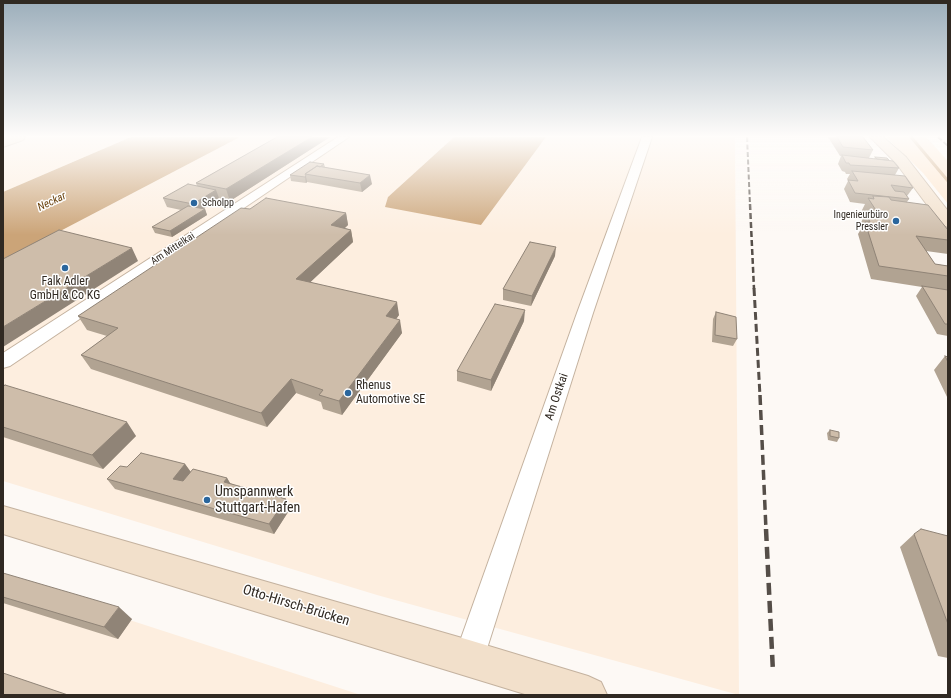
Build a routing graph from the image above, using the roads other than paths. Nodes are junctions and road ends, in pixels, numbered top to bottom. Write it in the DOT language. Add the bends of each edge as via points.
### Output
graph roads {
  1 [pos="295,170"];
  2 [pos="636,170"];
  3 [pos="908,170"];
  4 [pos="948,222"];
  5 [pos="3,362"];
  6 [pos="3,520"];
  7 [pos="469,658"];
  8 [pos="588,695"];
  1 -- 5 [label="street, Am Mittelkai"];
  2 -- 7 [label="street, Am Ostkai" via="585,313"];
  3 -- 4 [label="main road"];
  6 -- 7 [label="main road, Otto-Hirsch-Brücken"];
  7 -- 8 [label="main road, Otto-Hirsch-Brücken"];
}
